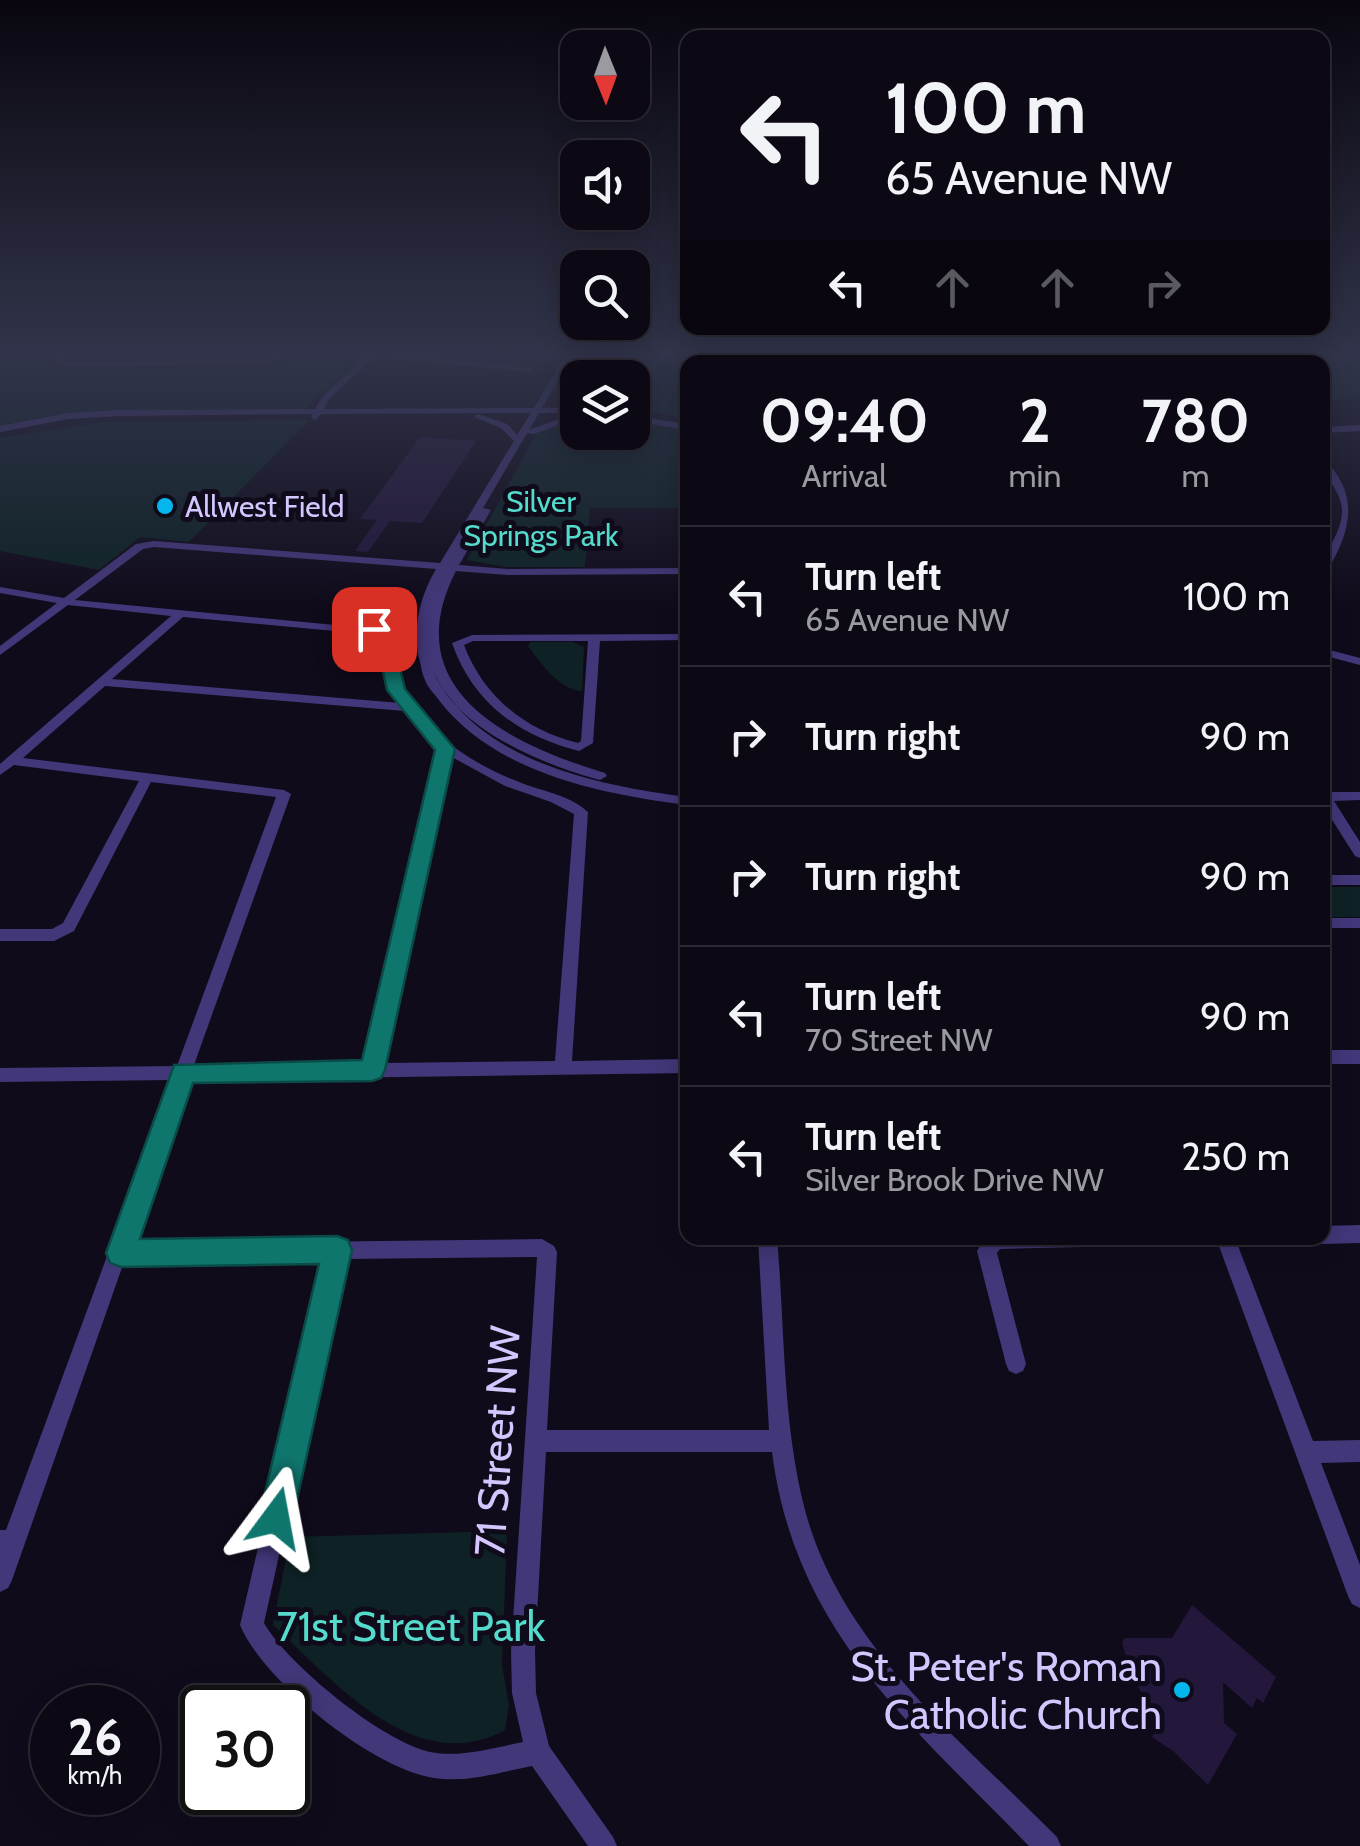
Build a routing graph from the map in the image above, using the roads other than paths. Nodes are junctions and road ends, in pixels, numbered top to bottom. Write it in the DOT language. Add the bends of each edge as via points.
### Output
graph roads {
  1 [pos="529,437"];
  2 [pos="516,439"];
  3 [pos="1330,470"];
  4 [pos="1347,492"];
  5 [pos="1360,493"];
  6 [pos="1330,558"];
  7 [pos="447,568"];
  8 [pos="680,571"];
  9 [pos="0,590"];
  10 [pos="67,602"];
  11 [pos="182,613"];
  12 [pos="680,637"];
  13 [pos="594,638"];
  14 [pos="0,652"];
  15 [pos="1330,653"];
  16 [pos="1360,662"];
  17 [pos="103,682"];
  18 [pos="406,706"];
  19 [pos="445,749"];
  20 [pos="6,766"];
  21 [pos="147,777"];
  22 [pos="1360,787"];
  23 [pos="680,789"];
  24 [pos="1330,792"];
  25 [pos="1330,794"];
  26 [pos="1360,796"];
  27 [pos="680,800"];
  28 [pos="1330,804"];
  29 [pos="1360,853"];
  30 [pos="1330,880"];
  31 [pos="1360,880"];
  32 [pos="1330,923"];
  33 [pos="1360,923"];
  34 [pos="0,935"];
  35 [pos="1360,1057"];
  36 [pos="1330,1058"];
  37 [pos="680,1066"];
  38 [pos="563,1068"];
  39 [pos="372,1070"];
  40 [pos="183,1072"];
  41 [pos="0,1075"];
  42 [pos="1360,1234"];
  43 [pos="1330,1235"];
  44 [pos="768,1245"];
  45 [pos="992,1245"];
  46 [pos="1229,1245"];
  47 [pos="337,1250"];
  48 [pos="121,1253"];
  49 [pos="1016,1364"];
  50 [pos="538,1441"];
  51 [pos="781,1441"];
  52 [pos="1360,1451"];
  53 [pos="1305,1452"];
  54 [pos="7,1541"];
  55 [pos="0,1580"];
  56 [pos="1360,1596"];
  57 [pos="538,1752"];
  58 [pos="604,1846"];
  59 [pos="1048,1846"];
  1 -- 7 [label="street"];
  2 -- 7 [label="street"];
  3 -- 4 [label="street"];
  4 -- 5 [label="street"];
  4 -- 6 [label="street" via="1352,504 1346,532"];
  7 -- 8 [label="street"];
  7 -- 10 [label="street" via="154,544 140,546"];
  7 -- 23 [label="street" via="431,638 440,672 474,714 569,767"];
  7 -- 27 [label="street" via="421,612 420,647 433,685 461,719 554,773"];
  9 -- 10 [label="street"];
  10 -- 11 [label="street"];
  10 -- 14 [label="street"];
  11 -- 17 [label="street"];
  11 -- 18 [label="street" via="379,629"];
  12 -- 13 [label="street"];
  13 -- 13 [label="street" via="472,638 458,643 476,684 496,705 537,732 578,747 587,743"];
  15 -- 16 [label="street"];
  17 -- 18 [label="street"];
  17 -- 20 [label="street"];
  18 -- 19 [label="street"];
  19 -- 38 [label="street" via="582,812"];
  19 -- 39 [label="street"];
  20 -- 21 [label="street"];
  21 -- 34 [label="street" via="68,927 54,934"];
  21 -- 40 [label="street" via="284,794"];
  22 -- 24 [label="street"];
  25 -- 26 [label="street"];
  28 -- 29 [label="street"];
  30 -- 31 [label="street"];
  32 -- 33 [label="street"];
  35 -- 36 [label="street"];
  37 -- 38 [label="street"];
  38 -- 39 [label="street"];
  39 -- 40 [label="street"];
  40 -- 41 [label="street"];
  40 -- 48 [label="street"];
  42 -- 43 [label="street"];
  44 -- 51 [label="street"];
  45 -- 49 [label="street"];
  46 -- 53 [label="street"];
  47 -- 48 [label="street"];
  47 -- 50 [label="street, 71 Street NW" via="542,1248 549,1259"];
  47 -- 57 [label="street" via="252,1625 258,1643 331,1709 427,1764 473,1767"];
  48 -- 54 [label="street"];
  50 -- 51 [label="street"];
  50 -- 57 [label="street, 71 Street NW" via="523,1651 524,1693"];
  51 -- 59 [label="street" via="804,1541 826,1594 892,1684"];
  52 -- 53 [label="street"];
  53 -- 56 [label="street"];
  54 -- 55 [label="street"];
  57 -- 58 [label="street, 71 Street NW"];
}
